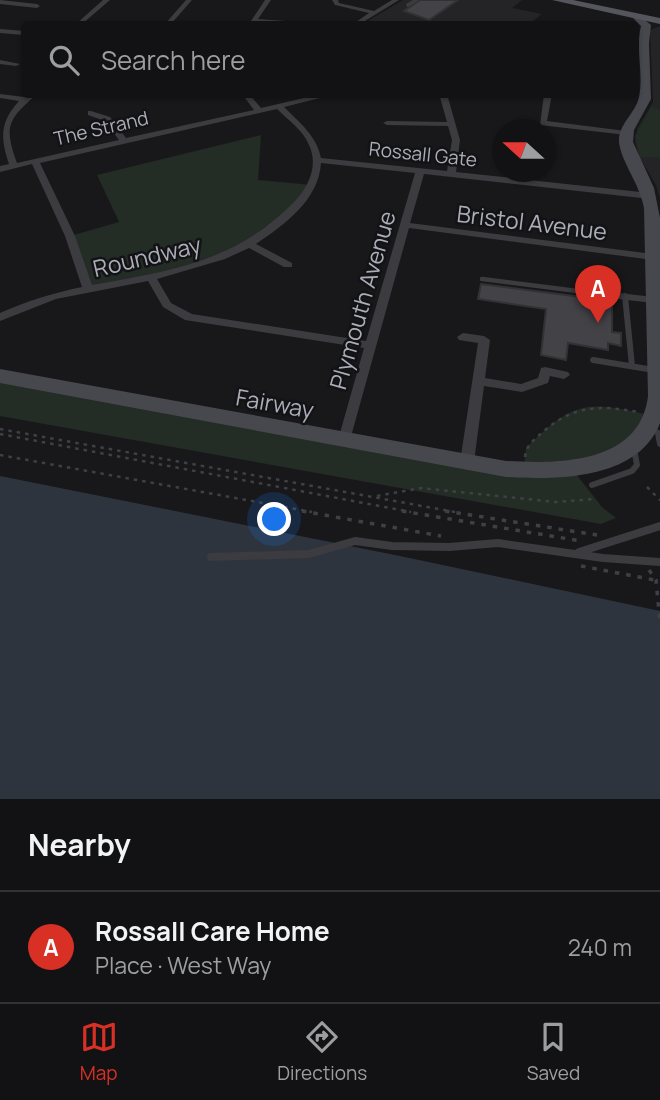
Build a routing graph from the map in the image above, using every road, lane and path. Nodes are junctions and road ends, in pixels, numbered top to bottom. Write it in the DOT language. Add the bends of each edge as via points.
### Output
graph roads {
  1 [pos="107,0"];
  2 [pos="189,0"];
  3 [pos="268,0"];
  4 [pos="335,0"];
  5 [pos="396,0"];
  6 [pos="416,0"];
  7 [pos="557,0"];
  8 [pos="0,2"];
  9 [pos="408,5"];
  10 [pos="37,6"];
  11 [pos="375,13"];
  12 [pos="82,21"];
  13 [pos="171,21"];
  14 [pos="254,21"];
  15 [pos="361,21"];
  16 [pos="621,21"];
  17 [pos="660,21"];
  18 [pos="639,27"];
  19 [pos="0,31"];
  20 [pos="15,32"];
  21 [pos="21,33"];
  22 [pos="0,44"];
  23 [pos="0,62"];
  24 [pos="16,64"];
  25 [pos="0,96"];
  26 [pos="29,98"];
  27 [pos="248,98"];
  28 [pos="316,98"];
  29 [pos="444,98"];
  30 [pos="547,98"];
  31 [pos="26,100"];
  32 [pos="279,107"];
  33 [pos="259,111"];
  34 [pos="91,113"];
  35 [pos="544,119"];
  36 [pos="387,123"];
  37 [pos="452,124"];
  38 [pos="555,127"];
  39 [pos="2,131"];
  40 [pos="626,133"];
  41 [pos="124,141"];
  42 [pos="317,160"];
  43 [pos="35,161"];
  44 [pos="14,166"];
  45 [pos="0,169"];
  46 [pos="420,171"];
  47 [pos="450,174"];
  48 [pos="650,197"];
  49 [pos="405,225"];
  50 [pos="249,244"];
  51 [pos="653,257"];
  52 [pos="288,265"];
  53 [pos="152,279"];
  54 [pos="482,279"];
  55 [pos="88,289"];
  56 [pos="625,296"];
  57 [pos="654,301"];
  58 [pos="0,317"];
  59 [pos="463,337"];
  60 [pos="370,345"];
  61 [pos="593,360"];
  62 [pos="632,366"];
  63 [pos="658,371"];
  64 [pos="564,375"];
  65 [pos="0,376"];
  66 [pos="480,381"];
  67 [pos="651,421"];
  68 [pos="0,429"];
  69 [pos="0,434"];
  70 [pos="344,440"];
  71 [pos="632,444"];
  72 [pos="660,444"];
  73 [pos="0,455"];
  74 [pos="467,462"];
  75 [pos="533,471"];
  76 [pos="592,485"];
  77 [pos="647,487"];
  78 [pos="373,497"];
  79 [pos="596,499"];
  80 [pos="660,500"];
  81 [pos="660,526"];
  82 [pos="451,537"];
  83 [pos="601,539"];
  84 [pos="578,553"];
  85 [pos="211,557"];
  86 [pos="647,562"];
  87 [pos="660,562"];
  88 [pos="660,624"];
  1 -- 12 [label="street"];
  2 -- 13 [label="street"];
  3 -- 14 [label="street"];
  4 -- 11 [label="street"];
  5 -- 11 [label="street"];
  6 -- 9 [label="lane"];
  7 -- 16 [label="main road"];
  8 -- 10 [label="street"];
  11 -- 15 [label="street"];
  17 -- 18 [label="main road"];
  18 -- 40 [label="street" via="644,101"];
  19 -- 20 [label="street"];
  20 -- 21 [label="street"];
  20 -- 22 [label="street"];
  23 -- 24 [label="street"];
  25 -- 31 [label="street"];
  26 -- 31 [label="street"];
  27 -- 33 [label="street"];
  28 -- 32 [label="street, The Strand"];
  29 -- 37 [label="street"];
  30 -- 35 [label="street"];
  31 -- 39 [label="street"];
  32 -- 33 [label="street, The Strand"];
  32 -- 42 [label="street" via="308,136"];
  33 -- 41 [label="street, The Strand"];
  34 -- 41 [label="street" via="106,117"];
  36 -- 37 [label="street"];
  37 -- 47 [label="street" via="457,145"];
  38 -- 40 [label="street"];
  39 -- 44 [label="street"];
  40 -- 48 [label="street" via="629,156"];
  41 -- 43 [label="street, The Strand"];
  42 -- 46 [label="street, Rossall Gate"];
  42 -- 50 [label="street, Roundway" via="315,178 305,196 276,226"];
  43 -- 44 [label="street, The Strand"];
  43 -- 55 [label="street" via="70,236"];
  44 -- 45 [label="street, The Strand"];
  46 -- 47 [label="street, Rossall Gate"];
  46 -- 49 [label="street, Plymouth Avenue"];
  47 -- 48 [label="street, Rossall Gate"];
  48 -- 51 [label="street"];
  49 -- 51 [label="street, Bristol Avenue"];
  49 -- 60 [label="street, Plymouth Avenue"];
  50 -- 52 [label="street"];
  50 -- 53 [label="street, Roundway"];
  51 -- 57 [label="street"];
  53 -- 55 [label="street, Roundway"];
  53 -- 60 [label="street" via="167,305 190,317"];
  54 -- 56 [label="lane"];
  55 -- 58 [label="street, Roundway" via="29,304"];
  56 -- 57 [label="lane"];
  56 -- 62 [label="lane"];
  57 -- 63 [label="street"];
  59 -- 66 [label="street" via="484,335"];
  60 -- 70 [label="street, Plymouth Avenue"];
  61 -- 62 [label="lane"];
  62 -- 63 [label="lane"];
  63 -- 67 [label="street"];
  64 -- 66 [label="street" via="545,371 544,380 522,388"];
  65 -- 70 [label="street, Fairway"];
  66 -- 74 [label="street"];
  67 -- 71 [label="street, Fairway"];
  67 -- 72 [label="lane"];
  67 -- 75 [label="path" via="605,405 577,408 552,421 526,448"];
  68 -- 78 [label="path"];
  69 -- 83 [label="path" via="459,522"];
  70 -- 74 [label="street, Fairway"];
  71 -- 75 [label="street, Fairway" via="585,467"];
  71 -- 76 [label="lane" via="637,465 632,471"];
  73 -- 82 [label="path"];
  74 -- 75 [label="street, Fairway"];
  77 -- 80 [label="path"];
  78 -- 79 [label="path" via="421,488 556,502"];
  78 -- 83 [label="path"];
  81 -- 83 [label="lane" via="650,532"];
  83 -- 84 [label="lane"];
  84 -- 85 [label="lane" via="498,543 392,546 355,541 309,554"];
  84 -- 86 [label="lane"];
  86 -- 87 [label="lane"];
  86 -- 88 [label="path" via="656,580"];
}
